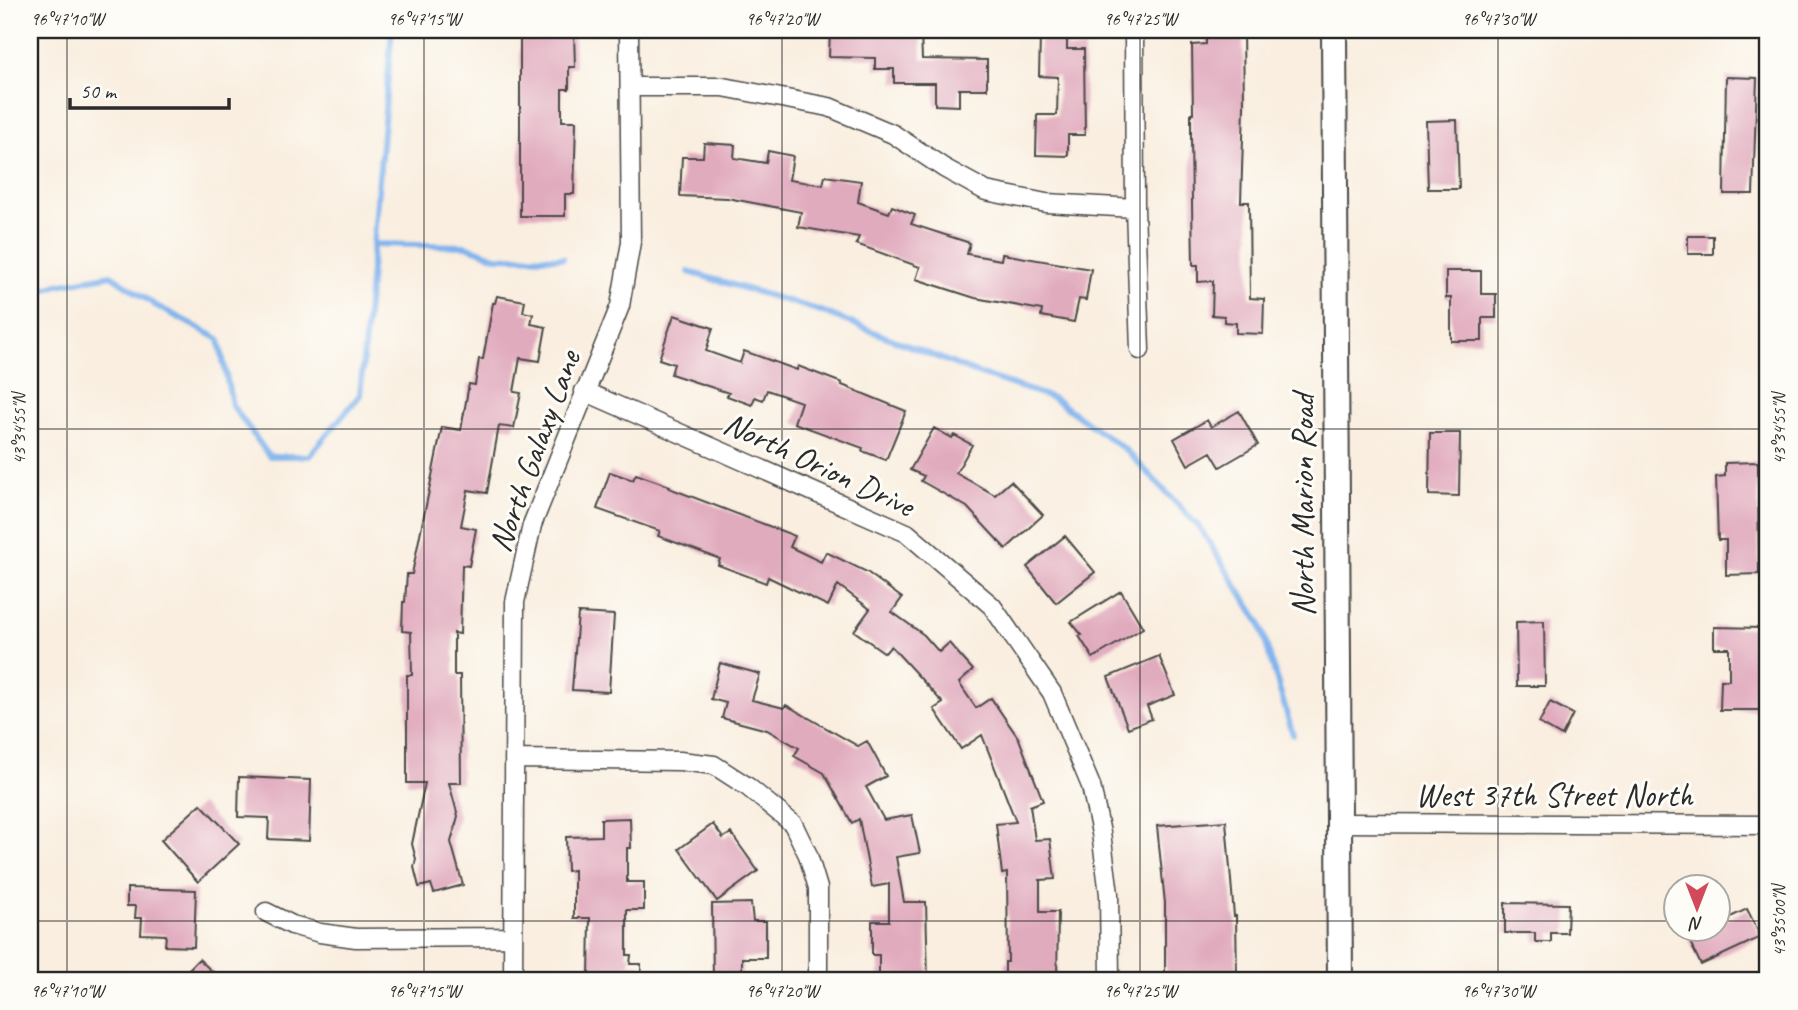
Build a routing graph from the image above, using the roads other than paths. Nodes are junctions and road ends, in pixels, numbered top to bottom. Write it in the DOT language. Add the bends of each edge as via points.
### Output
graph roads {
  1 [pos="629,30"];
  2 [pos="1135,30"];
  3 [pos="1334,30"];
  4 [pos="630,87"];
  5 [pos="1135,208"];
  6 [pos="1140,350"];
  7 [pos="584,391"];
  8 [pos="514,759"];
  9 [pos="1339,823"];
  10 [pos="1768,825"];
  11 [pos="266,912"];
  12 [pos="513,937"];
  13 [pos="513,980"];
  14 [pos="818,980"];
  15 [pos="1110,980"];
  16 [pos="1340,980"];
  1 -- 4 [label="street, North Galaxy Lane"];
  2 -- 5 [label="street"];
  3 -- 9 [label="main road, North Marion Road"];
  4 -- 5 [label="street" via="723,88 829,107 893,134 986,191 1046,203"];
  4 -- 7 [label="street, North Galaxy Lane" via="631,242 620,306"];
  5 -- 6 [label="street"];
  7 -- 8 [label="street, North Galaxy Lane" via="532,525 515,602"];
  7 -- 15 [label="street, North Orion Drive" via="907,533 992,606 1052,693 1091,786 1109,894"];
  8 -- 12 [label="street, North Galaxy Lane"];
  8 -- 14 [label="street" via="714,765 748,787 793,824 808,855 818,888"];
  9 -- 10 [label="street, West 37th Street North"];
  9 -- 16 [label="main road, North Marion Road"];
  11 -- 12 [label="street" via="292,925 356,938"];
  12 -- 13 [label="street, North Galaxy Lane"];
}
